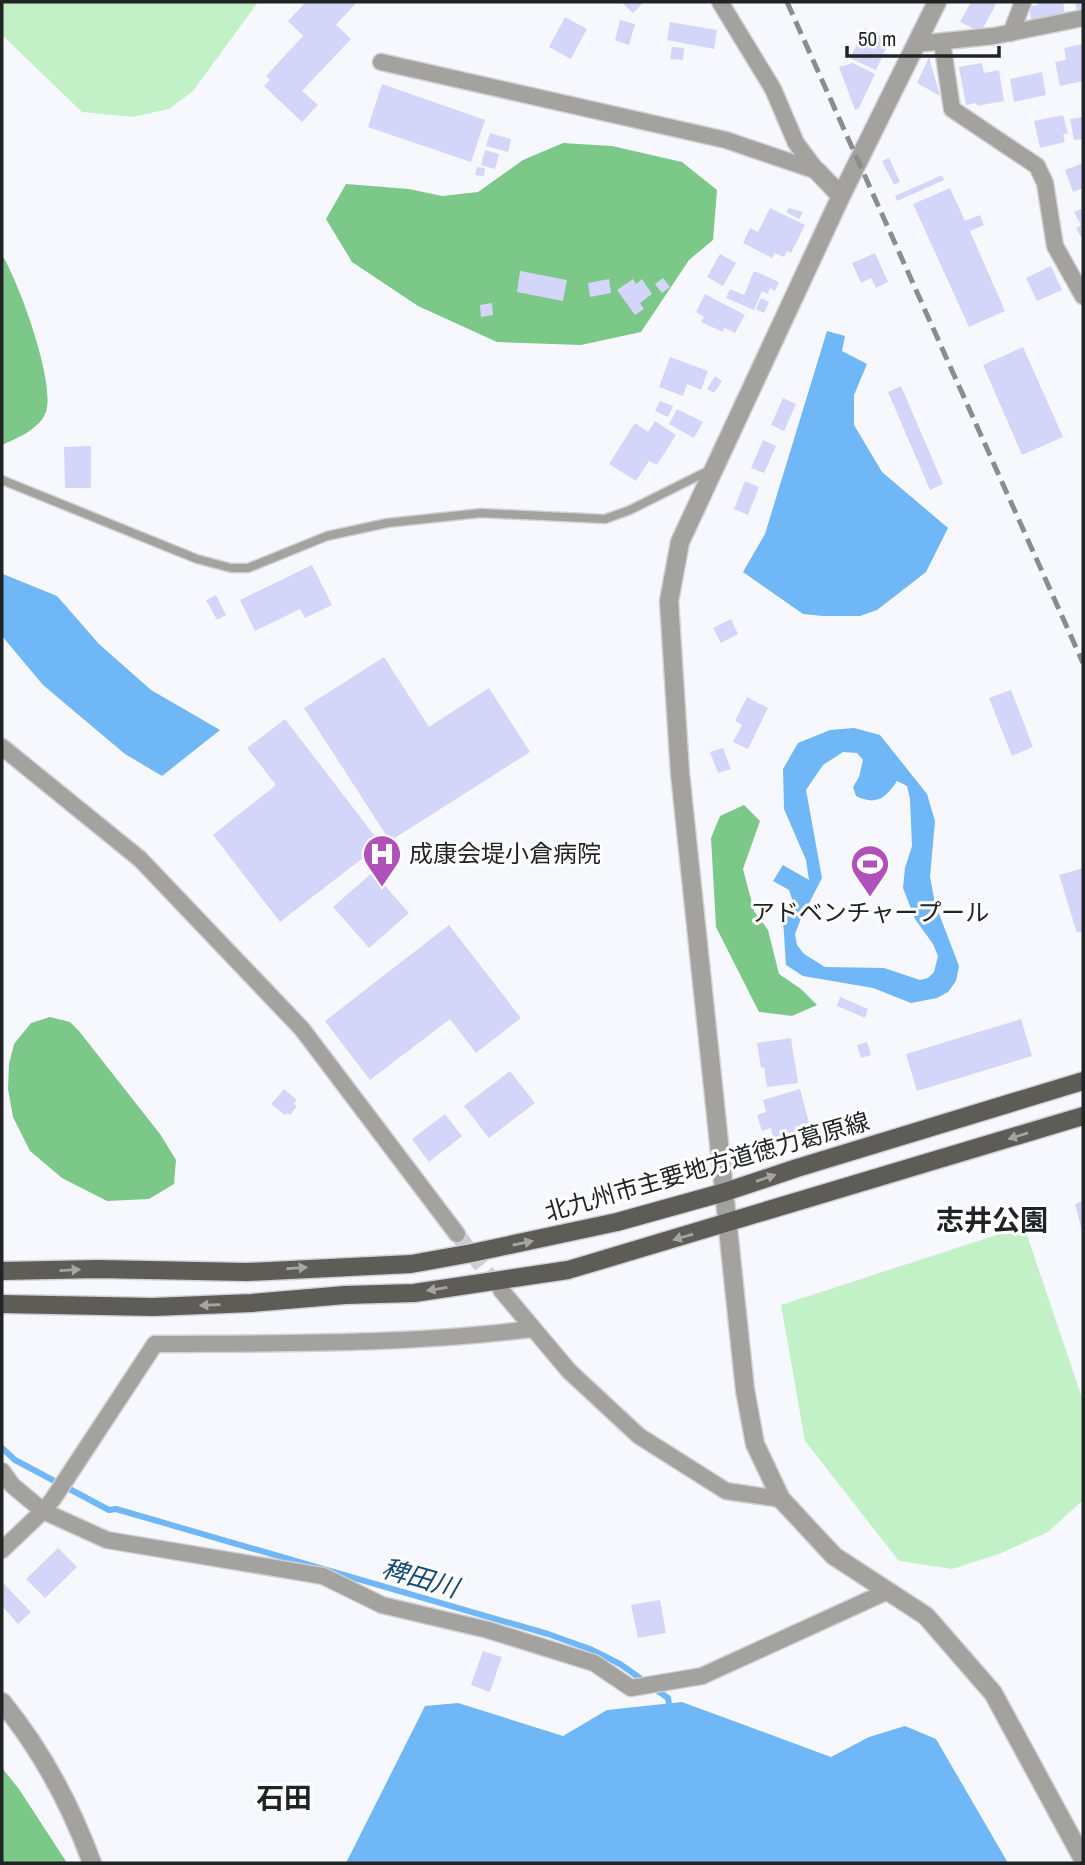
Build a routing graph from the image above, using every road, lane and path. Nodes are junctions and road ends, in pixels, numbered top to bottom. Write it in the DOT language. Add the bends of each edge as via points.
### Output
graph roads {
  1 [pos="720,2"];
  2 [pos="937,2"];
  3 [pos="1023,2"];
  4 [pos="1083,18"];
  5 [pos="1011,33"];
  6 [pos="942,42"];
  7 [pos="916,44"];
  8 [pos="381,62"];
  9 [pos="817,171"];
  10 [pos="841,197"];
  11 [pos="1083,296"];
  12 [pos="713,468"];
  13 [pos="2,480"];
  14 [pos="2,747"];
  15 [pos="1083,1082"];
  16 [pos="1083,1116"];
  17 [pos="725,1192"];
  18 [pos="728,1224"];
  19 [pos="457,1234"];
  20 [pos="2,1271"];
  21 [pos="501,1290"];
  22 [pos="2,1304"];
  23 [pos="531,1329"];
  24 [pos="2,1471"];
  25 [pos="781,1499"];
  26 [pos="43,1511"];
  27 [pos="2,1550"];
  28 [pos="888,1591"];
  29 [pos="2,1702"];
  30 [pos="1083,1859"];
  31 [pos="92,1863"];
  1 -- 9 [label="street" via="774,89 796,142"];
  2 -- 7 [label="street"];
  3 -- 5 [label="street"];
  4 -- 5 [label="street"];
  5 -- 6 [label="street"];
  6 -- 7 [label="street"];
  6 -- 11 [label="street" via="952,109 1037,166 1045,183 1055,246"];
  7 -- 10 [label="street"];
  8 -- 9 [label="street" via="726,140"];
  9 -- 10 [label="street"];
  10 -- 12 [label="street"];
  12 -- 13 [label="lane" via="605,519 481,513 387,523 327,536 248,568 197,559"];
  12 -- 17 [label="street" via="680,542 669,601 680,773"];
  14 -- 19 [label="street" via="140,859 302,1029"];
  17 -- 15 [label="main road, 北九州市主要地方道徳力葛原線, one-way"];
  16 -- 18 [label="main road, one-way"];
  17 -- 18 [label="street"];
  20 -- 17 [label="main road, 北九州市主要地方道徳力葛原線, one-way" via="247,1272 411,1264 517,1245"];
  18 -- 22 [label="main road, one-way" via="568,1270 414,1293 153,1307"];
  18 -- 25 [label="street" via="747,1404 755,1444"];
  21 -- 23 [label="street"];
  23 -- 25 [label="street" via="639,1436 726,1491"];
  23 -- 26 [label="street" via="465,1337 155,1344"];
  24 -- 26 [label="street"];
  25 -- 28 [label="street" via="834,1556"];
  26 -- 27 [label="street"];
  26 -- 28 [label="street" via="107,1540 323,1576 382,1605 488,1630 594,1663 631,1688 702,1676"];
  28 -- 30 [label="street" via="926,1616 993,1693"];
  29 -- 31 [label="street" via="52,1772"];
}
